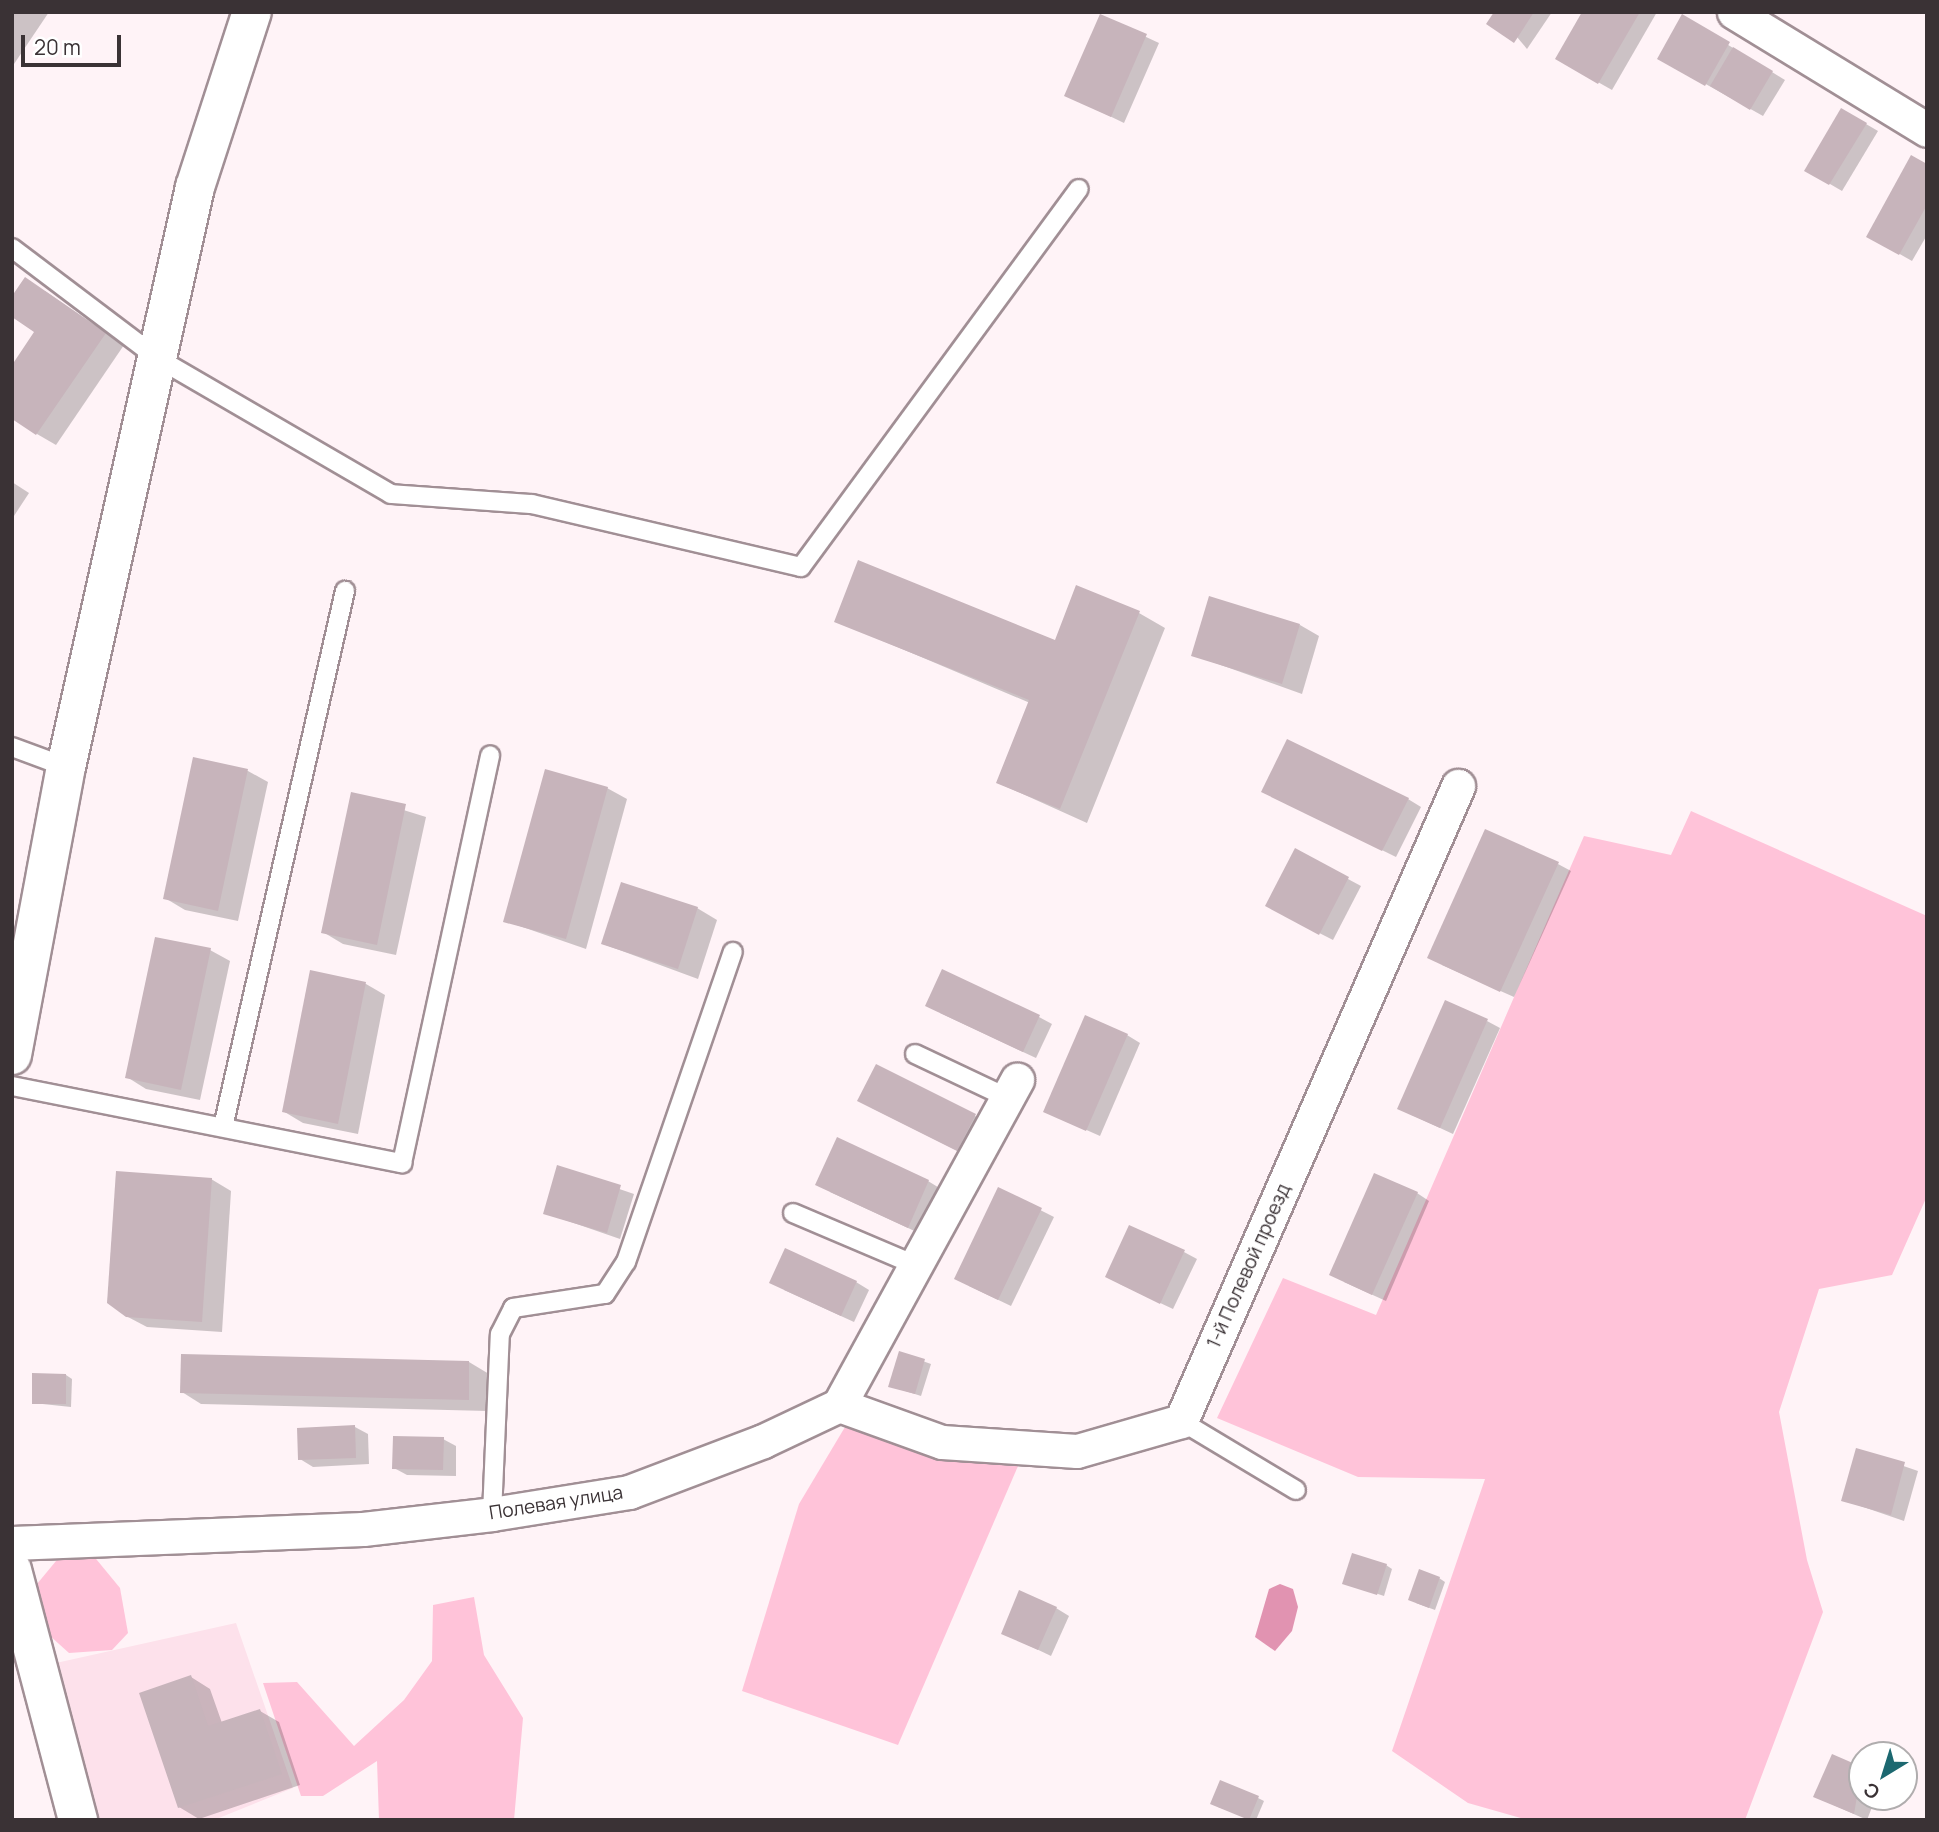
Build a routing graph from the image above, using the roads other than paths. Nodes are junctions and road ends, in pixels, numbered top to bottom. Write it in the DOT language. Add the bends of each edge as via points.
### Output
graph roads {
  1 [pos="252,12"];
  2 [pos="1734,12"];
  3 [pos="1927,130"];
  4 [pos="1079,189"];
  5 [pos="12,248"];
  6 [pos="159,359"];
  7 [pos="345,591"];
  8 [pos="12,747"];
  9 [pos="491,755"];
  10 [pos="66,767"];
  11 [pos="1458,786"];
  12 [pos="733,952"];
  13 [pos="915,1054"];
  14 [pos="12,1055"];
  15 [pos="12,1086"];
  16 [pos="1013,1089"];
  17 [pos="223,1127"];
  18 [pos="793,1213"];
  19 [pos="920,1267"];
  20 [pos="839,1405"];
  21 [pos="1181,1422"];
  22 [pos="1296,1490"];
  23 [pos="492,1514"];
  24 [pos="12,1543"];
  25 [pos="12,1570"];
  26 [pos="78,1820"];
  1 -- 6 [label="street" via="195,187"];
  2 -- 3 [label="street"];
  4 -- 6 [label="lane" via="801,567 532,504 391,494"];
  5 -- 6 [label="lane"];
  6 -- 10 [label="street"];
  7 -- 17 [label="lane"];
  8 -- 10 [label="lane"];
  9 -- 17 [label="lane" via="402,1163"];
  10 -- 14 [label="street"];
  11 -- 21 [label="street, 1-й Полевой проезд"];
  12 -- 23 [label="lane" via="626,1262 605,1294 513,1308 500,1334"];
  13 -- 16 [label="lane"];
  15 -- 17 [label="lane"];
  16 -- 19 [label="street"];
  18 -- 19 [label="lane"];
  19 -- 20 [label="street"];
  20 -- 21 [label="street" via="942,1442 1077,1451"];
  20 -- 23 [label="street, Полевая улица" via="629,1492"];
  21 -- 22 [label="lane"];
  23 -- 24 [label="street, Полевая улица" via="363,1529"];
  25 -- 26 [label="street"];
}
